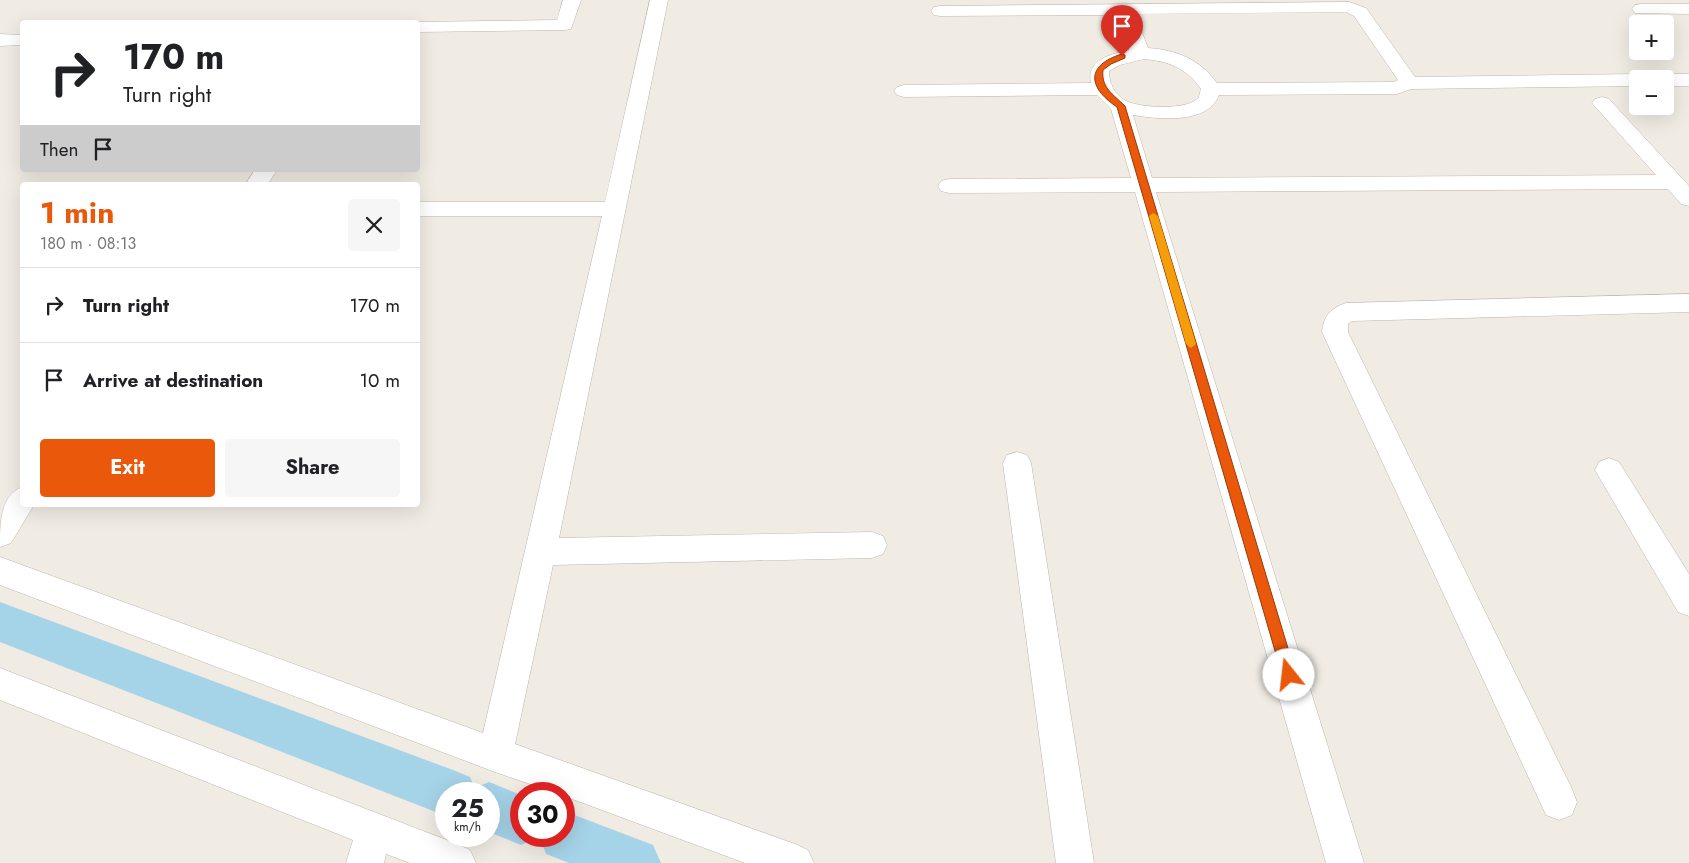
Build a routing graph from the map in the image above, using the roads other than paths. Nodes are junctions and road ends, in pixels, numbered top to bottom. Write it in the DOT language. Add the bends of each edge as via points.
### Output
graph roads {
  1 [pos="572,0"];
  2 [pos="659,0"];
  3 [pos="1124,9"];
  4 [pos="1641,9"];
  5 [pos="1689,9"];
  6 [pos="940,11"];
  7 [pos="565,25"];
  8 [pos="420,27"];
  9 [pos="0,30"];
  10 [pos="20,30"];
  11 [pos="420,36"];
  12 [pos="0,40"];
  13 [pos="20,40"];
  14 [pos="1140,53"];
  15 [pos="1629,80"];
  16 [pos="1674,80"];
  17 [pos="1689,80"];
  18 [pos="1408,83"];
  19 [pos="1211,89"];
  20 [pos="904,90"];
  21 [pos="1111,97"];
  22 [pos="1602,103"];
  23 [pos="1674,182"];
  24 [pos="949,186"];
  25 [pos="1144,186"];
  26 [pos="1689,198"];
  27 [pos="420,209"];
  28 [pos="613,209"];
  29 [pos="1689,303"];
  30 [pos="1017,463"];
  31 [pos="1609,470"];
  32 [pos="20,502"];
  33 [pos="0,534"];
  34 [pos="872,545"];
  35 [pos="541,552"];
  36 [pos="0,571"];
  37 [pos="1689,602"];
  38 [pos="0,684"];
  39 [pos="495,755"];
  40 [pos="1559,802"];
  41 [pos="369,847"];
  42 [pos="457,863"];
  43 [pos="795,863"];
  44 [pos="1075,863"];
  45 [pos="1345,863"];
  1 -- 7 [label="street"];
  2 -- 28 [label="street"];
  3 -- 6 [label="street"];
  3 -- 14 [label="street"];
  3 -- 18 [label="street" via="1349,7 1360,12"];
  4 -- 5 [label="street"];
  7 -- 8 [label="street"];
  7 -- 11 [label="street" via="562,34"];
  9 -- 10 [label="street"];
  12 -- 13 [label="street"];
  14 -- 19 [label="street" via="1186,64 1199,71"];
  14 -- 21 [label="street" via="1122,56 1100,69 1098,78"];
  15 -- 18 [label="street"];
  16 -- 17 [label="street"];
  18 -- 19 [label="street" via="1397,88"];
  19 -- 21 [label="street" via="1207,100 1193,109 1173,112 1146,112"];
  20 -- 21 [label="street"];
  21 -- 25 [label="street"];
  22 -- 23 [label="street"];
  23 -- 25 [label="street"];
  23 -- 26 [label="street"];
  24 -- 25 [label="street"];
  25 -- 45 [label="street"];
  27 -- 28 [label="street"];
  28 -- 35 [label="street"];
  29 -- 40 [label="street" via="1346,312 1335,321 1335,332"];
  30 -- 44 [label="street"];
  31 -- 37 [label="street"];
  32 -- 33 [label="street"];
  34 -- 35 [label="street"];
  35 -- 39 [label="street"];
  36 -- 39 [label="street"];
  38 -- 41 [label="street"];
  39 -- 43 [label="street"];
  41 -- 42 [label="street"];
}
